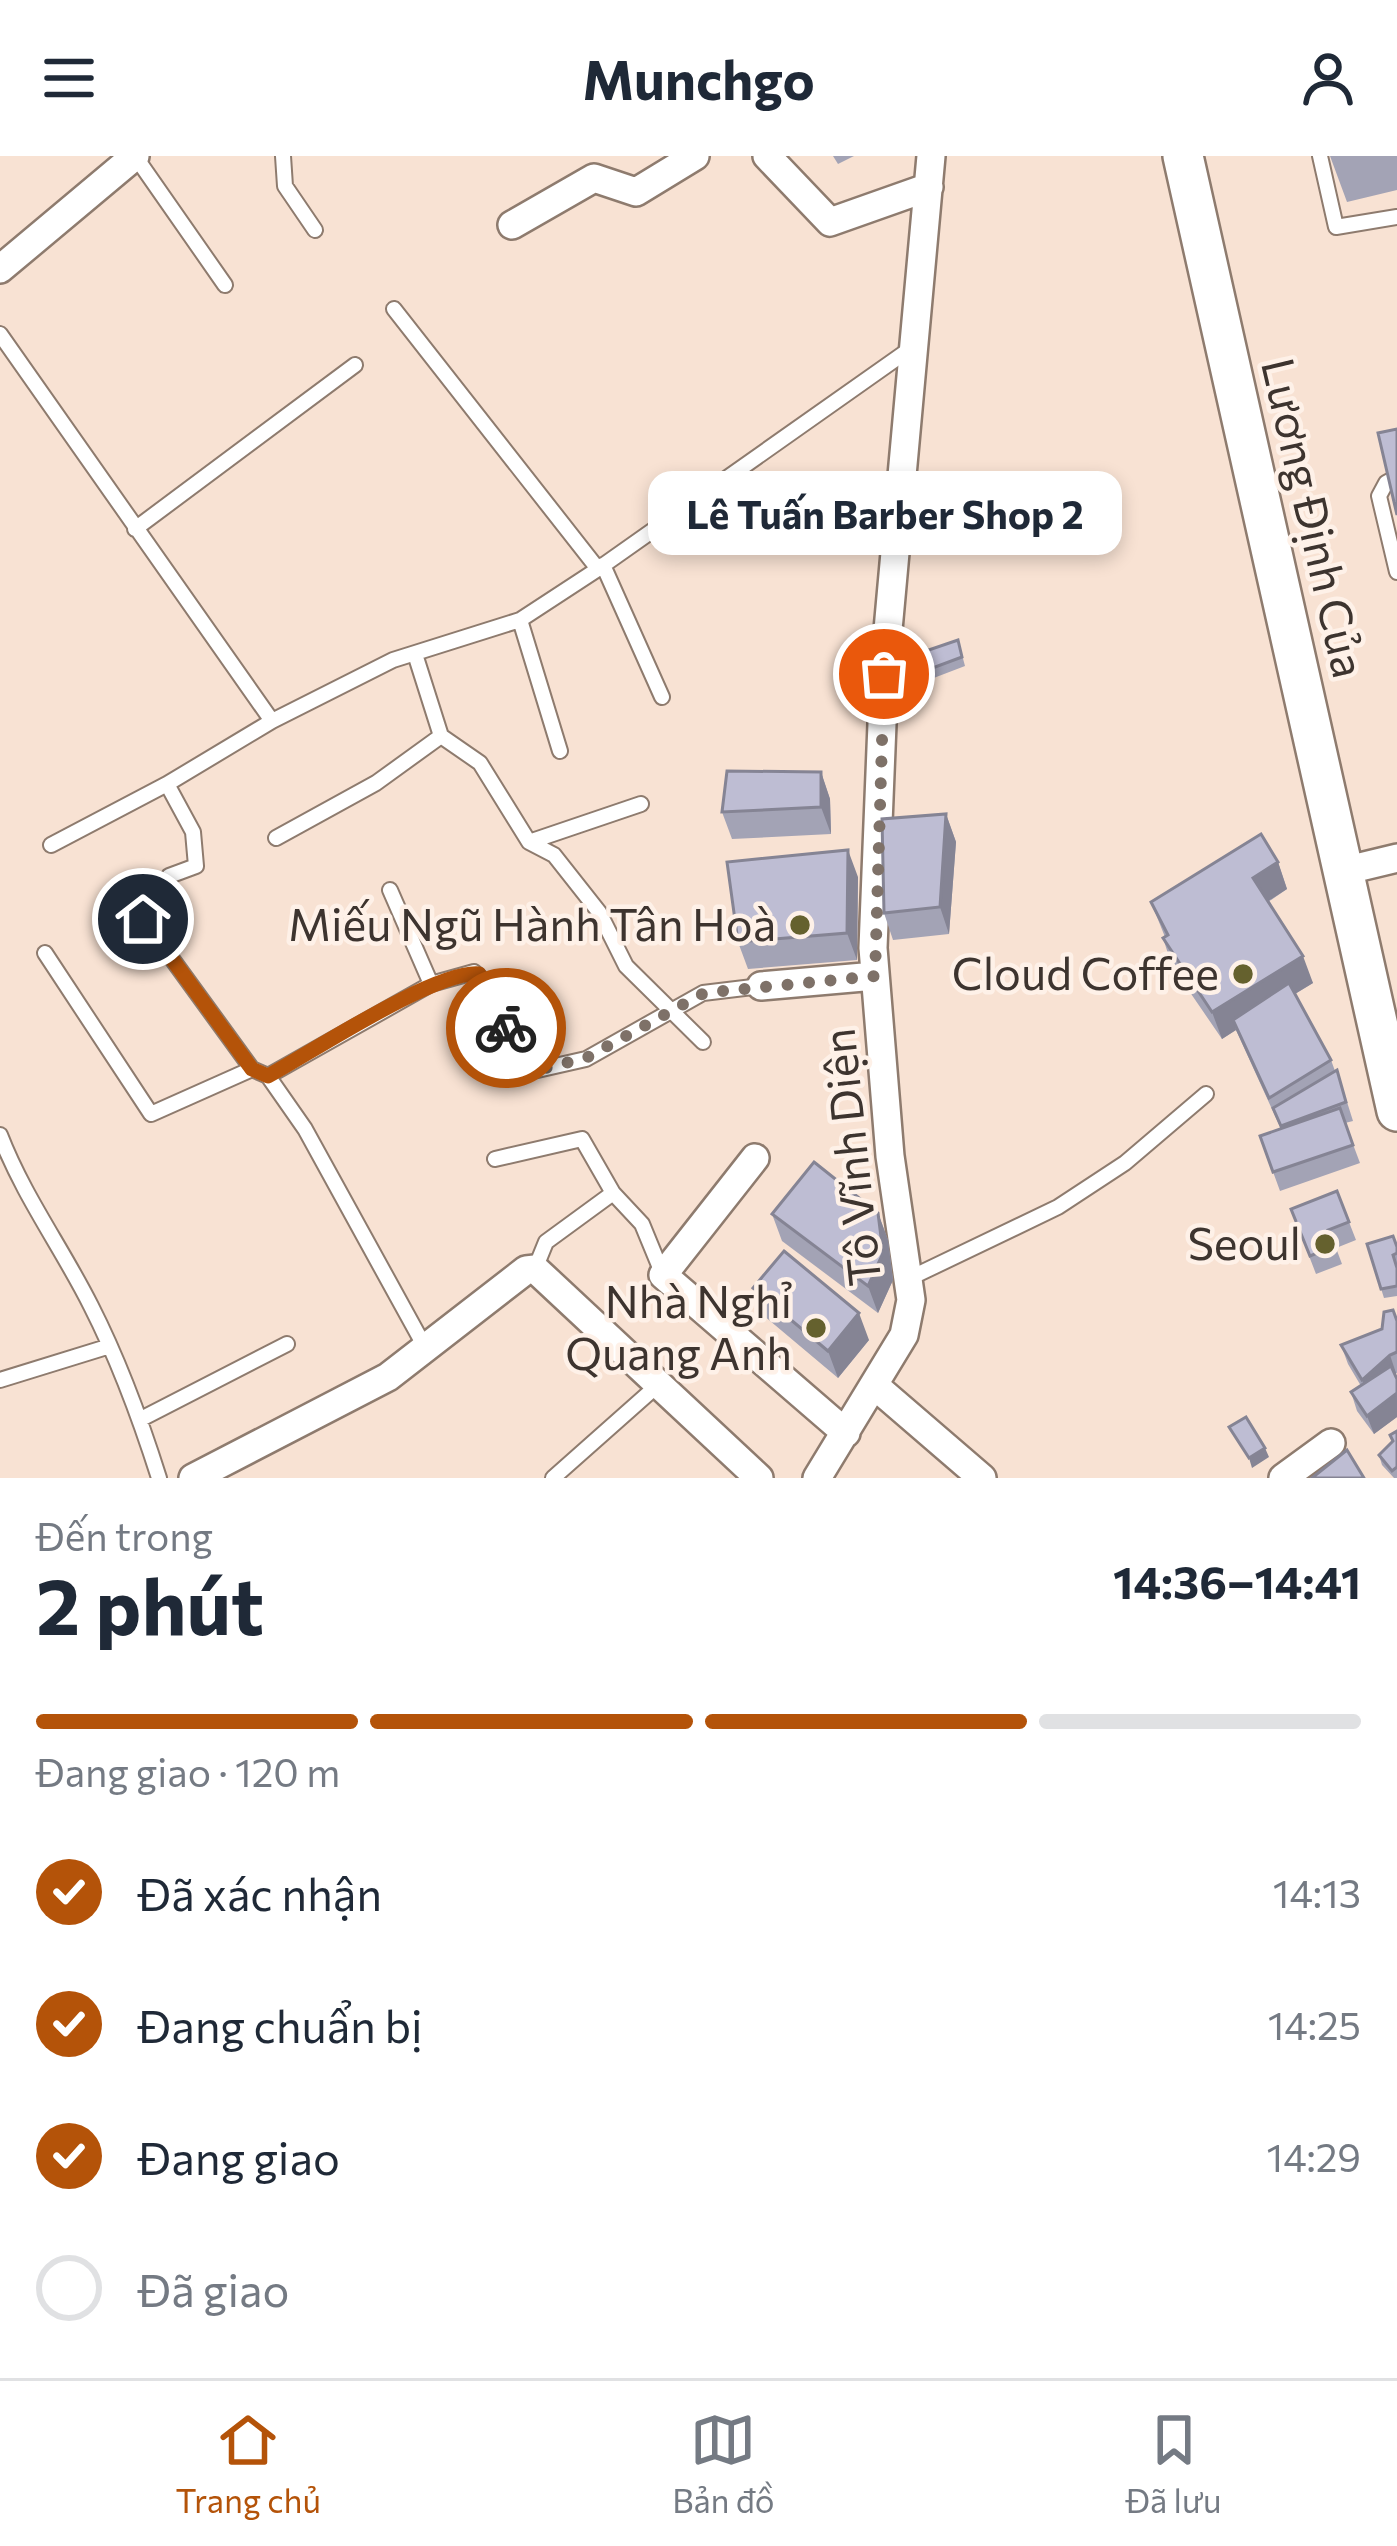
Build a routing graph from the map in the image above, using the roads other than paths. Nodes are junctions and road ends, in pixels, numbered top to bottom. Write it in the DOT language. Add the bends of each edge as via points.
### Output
graph roads {
  1 [pos="135,156"];
  2 [pos="283,156"];
  3 [pos="695,156"];
  4 [pos="767,156"];
  5 [pos="931,156"];
  6 [pos="1183,156"];
  7 [pos="1320,156"];
  8 [pos="928,187"];
  9 [pos="1397,217"];
  10 [pos="512,225"];
  11 [pos="315,230"];
  12 [pos="0,269"];
  13 [pos="225,285"];
  14 [pos="394,309"];
  15 [pos="0,334"];
  16 [pos="910,349"];
  17 [pos="355,365"];
  18 [pos="1397,477"];
  19 [pos="135,529"];
  20 [pos="601,567"];
  21 [pos="1397,572"];
  22 [pos="520,620"];
  23 [pos="415,654"];
  24 [pos="662,697"];
  25 [pos="272,721"];
  26 [pos="441,736"];
  27 [pos="560,751"];
  28 [pos="167,784"];
  29 [pos="641,804"];
  30 [pos="276,838"];
  31 [pos="529,842"];
  32 [pos="51,844"];
  33 [pos="1397,858"];
  34 [pos="1343,871"];
  35 [pos="169,876"];
  36 [pos="390,890"];
  37 [pos="143,919"];
  38 [pos="45,953"];
  39 [pos="875,976"];
  40 [pos="431,985"];
  41 [pos="761,986"];
  42 [pos="671,1010"];
  43 [pos="704,1042"];
  44 [pos="252,1069"];
  45 [pos="268,1076"];
  46 [pos="1206,1094"];
  47 [pos="1397,1111"];
  48 [pos="0,1135"];
  49 [pos="754,1158"];
  50 [pos="495,1159"];
  51 [pos="613,1193"];
  52 [pos="535,1269"];
  53 [pos="663,1275"];
  54 [pos="908,1279"];
  55 [pos="287,1344"];
  56 [pos="110,1346"];
  57 [pos="426,1349"];
  58 [pos="0,1380"];
  59 [pos="659,1384"];
  60 [pos="874,1385"];
  61 [pos="141,1419"];
  62 [pos="846,1433"];
  63 [pos="1331,1443"];
  64 [pos="159,1478"];
  65 [pos="193,1478"];
  66 [pos="553,1478"];
  67 [pos="759,1478"];
  68 [pos="817,1478"];
  69 [pos="982,1478"];
  70 [pos="1283,1478"];
  1 -- 12 [label="street"];
  1 -- 13 [label="lane"];
  2 -- 11 [label="lane" via="286,186"];
  3 -- 10 [label="street" via="636,192 594,178"];
  4 -- 8 [label="street" via="830,221"];
  5 -- 8 [label="street, Tô Vĩnh Diện"];
  6 -- 34 [label="street, Lương Định Của"];
  7 -- 9 [label="lane" via="1336,227"];
  8 -- 16 [label="street, Tô Vĩnh Diện"];
  14 -- 20 [label="lane"];
  15 -- 19 [label="lane"];
  16 -- 20 [label="lane"];
  16 -- 39 [label="street, Tô Vĩnh Diện" via="884,674"];
  17 -- 19 [label="lane"];
  18 -- 21 [label="lane" via="1379,496"];
  19 -- 25 [label="lane"];
  20 -- 22 [label="lane"];
  20 -- 24 [label="lane"];
  22 -- 23 [label="lane"];
  22 -- 27 [label="lane"];
  23 -- 25 [label="lane"];
  23 -- 26 [label="lane"];
  25 -- 28 [label="lane"];
  26 -- 30 [label="lane"];
  26 -- 31 [label="lane" via="480,763"];
  28 -- 32 [label="lane"];
  28 -- 35 [label="lane" via="193,832 196,866"];
  29 -- 31 [label="lane"];
  31 -- 42 [label="lane" via="554,855 599,912 626,966"];
  33 -- 34 [label="street"];
  34 -- 47 [label="street, Lương Định Của"];
  36 -- 40 [label="lane"];
  37 -- 44 [label="lane"];
  38 -- 44 [label="lane" via="151,1114"];
  39 -- 41 [label="street"];
  39 -- 54 [label="street, Tô Vĩnh Diện"];
  40 -- 42 [label="lane" via="479,974 533,1071 586,1058"];
  40 -- 45 [label="lane"];
  41 -- 42 [label="lane" via="704,993"];
  42 -- 43 [label="lane"];
  44 -- 45 [label="lane"];
  45 -- 57 [label="lane"];
  46 -- 54 [label="lane" via="1058,1207"];
  48 -- 56 [label="lane"];
  49 -- 53 [label="street"];
  50 -- 51 [label="lane" via="582,1139"];
  51 -- 52 [label="lane" via="546,1243"];
  51 -- 53 [label="lane" via="642,1224"];
  52 -- 57 [label="street"];
  52 -- 59 [label="street"];
  53 -- 62 [label="street"];
  54 -- 60 [label="street, Tô Vĩnh Diện" via="904,1335"];
  55 -- 61 [label="lane"];
  56 -- 58 [label="lane"];
  56 -- 61 [label="lane"];
  57 -- 65 [label="street" via="388,1377"];
  59 -- 66 [label="lane"];
  59 -- 67 [label="street"];
  60 -- 62 [label="street, Tô Vĩnh Diện"];
  60 -- 69 [label="street"];
  61 -- 64 [label="lane"];
  62 -- 68 [label="street, Tô Vĩnh Diện"];
  63 -- 70 [label="street"];
}
